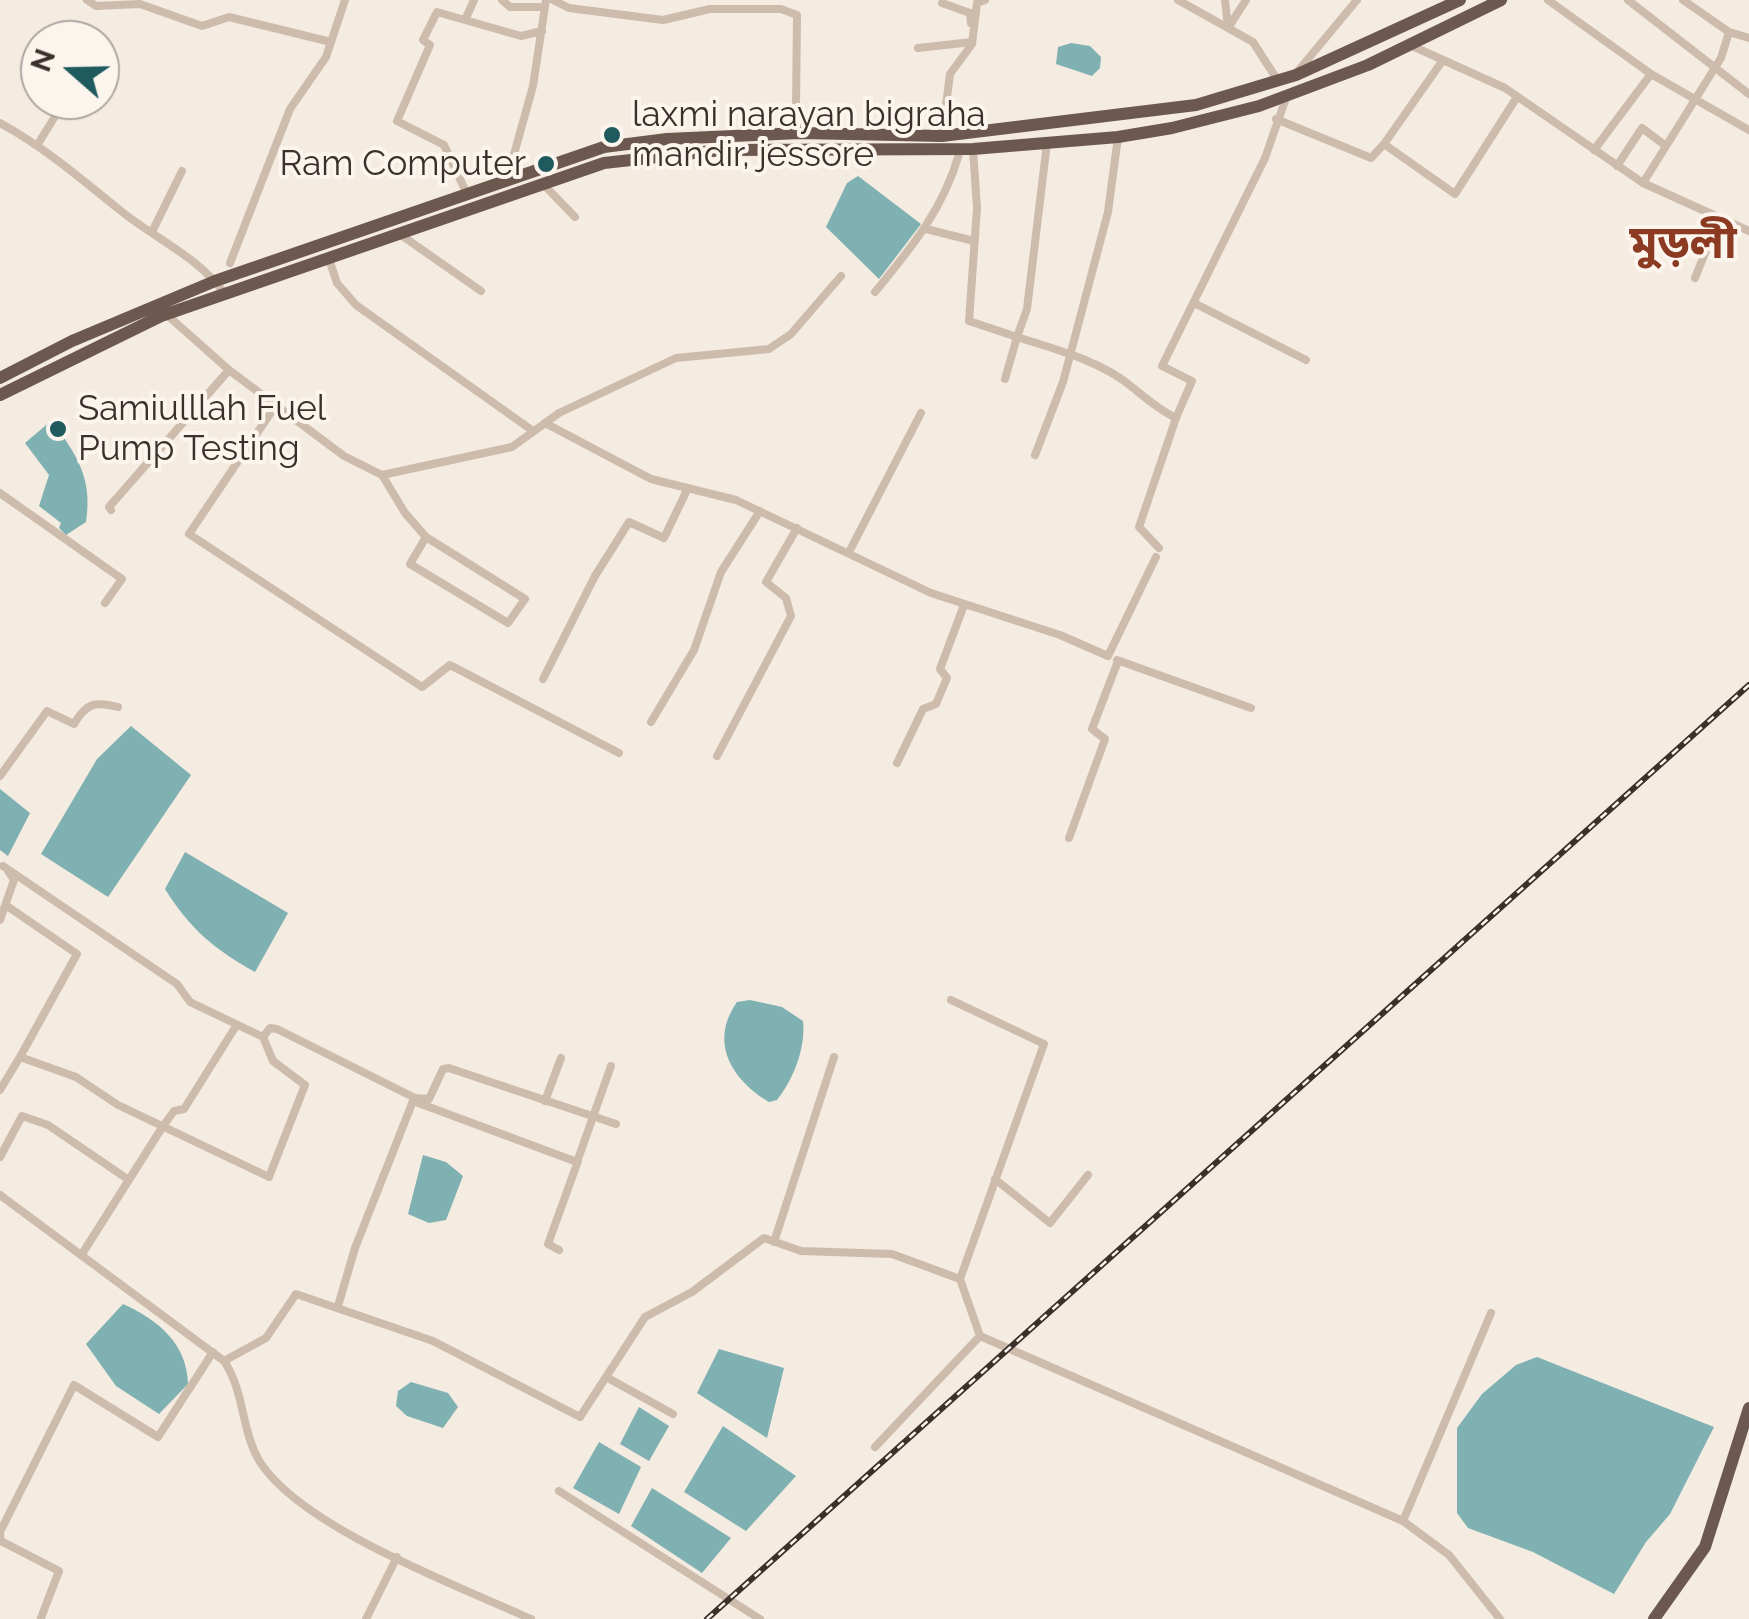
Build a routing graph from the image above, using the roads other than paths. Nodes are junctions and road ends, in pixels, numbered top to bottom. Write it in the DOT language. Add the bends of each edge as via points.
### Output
graph roads {
  1 [pos="87,0"];
  2 [pos="345,0"];
  3 [pos="474,0"];
  4 [pos="502,0"];
  5 [pos="985,0"];
  6 [pos="1178,0"];
  7 [pos="1225,0"];
  8 [pos="1246,0"];
  9 [pos="1460,0"];
  10 [pos="1501,0"];
  11 [pos="1548,0"];
  12 [pos="1628,0"];
  13 [pos="1683,0"];
  14 [pos="1354,1"];
  15 [pos="546,2"];
  16 [pos="942,3"];
  17 [pos="714,5"];
  18 [pos="465,20"];
  19 [pos="1228,28"];
  20 [pos="542,31"];
  21 [pos="1728,32"];
  22 [pos="1749,38"];
  23 [pos="327,40"];
  24 [pos="972,44"];
  25 [pos="1410,45"];
  26 [pos="918,48"];
  27 [pos="1443,60"];
  28 [pos="1652,74"];
  29 [pos="1296,75"];
  30 [pos="1278,81"];
  31 [pos="1288,94"];
  32 [pos="1749,94"];
  33 [pos="1517,97"];
  34 [pos="1697,98"];
  35 [pos="1276,119"];
  36 [pos="53,120"];
  37 [pos="0,123"];
  38 [pos="1749,130"];
  39 [pos="800,133"];
  40 [pos="942,136"];
  41 [pos="1118,137"];
  42 [pos="1047,142"];
  43 [pos="38,144"];
  44 [pos="1384,144"];
  45 [pos="1666,146"];
  46 [pos="973,149"];
  47 [pos="1594,150"];
  48 [pos="958,154"];
  49 [pos="1618,166"];
  50 [pos="182,171"];
  51 [pos="506,182"];
  52 [pos="1643,183"];
  53 [pos="544,184"];
  54 [pos="468,196"];
  55 [pos="575,217"];
  56 [pos="1718,220"];
  57 [pos="926,229"];
  58 [pos="1749,231"];
  59 [pos="152,232"];
  60 [pos="401,234"];
  61 [pos="974,241"];
  62 [pos="329,259"];
  63 [pos="230,263"];
  64 [pos="840,276"];
  65 [pos="1695,278"];
  66 [pos="215,281"];
  67 [pos="481,290"];
  68 [pos="875,292"];
  69 [pos="225,294"];
  70 [pos="1194,303"];
  71 [pos="166,314"];
  72 [pos="1018,337"];
  73 [pos="1071,354"];
  74 [pos="1306,360"];
  75 [pos="228,370"];
  76 [pos="0,378"];
  77 [pos="1005,379"];
  78 [pos="0,396"];
  79 [pos="276,405"];
  80 [pos="921,414"];
  81 [pos="1176,418"];
  82 [pos="545,423"];
  83 [pos="534,431"];
  84 [pos="1035,455"];
  85 [pos="382,475"];
  86 [pos="688,488"];
  87 [pos="0,492"];
  88 [pos="112,510"];
  89 [pos="760,511"];
  90 [pos="797,528"];
  91 [pos="426,537"];
  92 [pos="849,552"];
  93 [pos="105,603"];
  94 [pos="964,606"];
  95 [pos="1108,656"];
  96 [pos="1118,661"];
  97 [pos="543,678"];
  98 [pos="118,707"];
  99 [pos="1251,708"];
  100 [pos="651,722"];
  101 [pos="619,754"];
  102 [pos="717,756"];
  103 [pos="896,764"];
  104 [pos="0,776"];
  105 [pos="1069,838"];
  106 [pos="2,864"];
  107 [pos="7,906"];
  108 [pos="0,920"];
  109 [pos="951,1000"];
  110 [pos="236,1026"];
  111 [pos="263,1037"];
  112 [pos="20,1056"];
  113 [pos="561,1058"];
  114 [pos="834,1058"];
  115 [pos="611,1066"];
  116 [pos="0,1090"];
  117 [pos="545,1101"];
  118 [pos="592,1117"];
  119 [pos="616,1124"];
  120 [pos="163,1126"];
  121 [pos="0,1157"];
  122 [pos="578,1160"];
  123 [pos="1088,1175"];
  124 [pos="995,1179"];
  125 [pos="129,1180"];
  126 [pos="0,1195"];
  127 [pos="774,1242"];
  128 [pos="559,1250"];
  129 [pos="82,1254"];
  130 [pos="960,1279"];
  131 [pos="338,1306"];
  132 [pos="1491,1313"];
  133 [pos="980,1336"];
  134 [pos="213,1352"];
  135 [pos="224,1362"];
  136 [pos="606,1377"];
  137 [pos="1749,1408"];
  138 [pos="673,1414"];
  139 [pos="875,1446"];
  140 [pos="559,1490"];
  141 [pos="1403,1520"];
  142 [pos="0,1533"];
  143 [pos="397,1557"];
  144 [pos="41,1618"];
  145 [pos="366,1618"];
  146 [pos="531,1619"];
  147 [pos="760,1619"];
  148 [pos="1500,1619"];
  149 [pos="1654,1619"];
  1 -- 23 [label="street" via="96,6 140,4 202,26 229,18"];
  2 -- 63 [label="street" via="326,58 290,109"];
  3 -- 18 [label="street"];
  4 -- 15 [label="street" via="510,7"];
  5 -- 24 [label="street" via="977,4"];
  6 -- 19 [label="street"];
  7 -- 19 [label="street"];
  8 -- 19 [label="street"];
  9 -- 29 [label="highway"];
  10 -- 25 [label="highway"];
  11 -- 28 [label="street"];
  12 -- 32 [label="street"];
  13 -- 21 [label="street"];
  14 -- 29 [label="street"];
  15 -- 17 [label="street" via="663,20"];
  15 -- 20 [label="street"];
  16 -- 24 [label="street" via="970,13"];
  17 -- 39 [label="street" via="797,15"];
  18 -- 20 [label="street" via="521,36"];
  18 -- 54 [label="street" via="437,12 398,121 444,146"];
  19 -- 30 [label="street" via="1253,42"];
  20 -- 51 [label="street"];
  21 -- 22 [label="street"];
  21 -- 34 [label="street"];
  24 -- 26 [label="street"];
  24 -- 40 [label="street" via="950,74"];
  25 -- 27 [label="street"];
  25 -- 31 [label="highway"];
  27 -- 33 [label="street"];
  27 -- 44 [label="street"];
  28 -- 34 [label="street"];
  28 -- 47 [label="street"];
  29 -- 30 [label="highway"];
  30 -- 40 [label="highway" via="1196,105"];
  31 -- 35 [label="street"];
  31 -- 41 [label="highway"];
  33 -- 44 [label="street" via="1455,194"];
  33 -- 47 [label="street"];
  34 -- 38 [label="street"];
  34 -- 45 [label="street"];
  35 -- 44 [label="street" via="1371,158"];
  35 -- 70 [label="street"];
  36 -- 43 [label="street"];
  37 -- 43 [label="street"];
  39 -- 40 [label="highway"];
  39 -- 51 [label="highway" via="625,142"];
  41 -- 42 [label="highway"];
  41 -- 73 [label="street" via="1116,177"];
  42 -- 46 [label="highway"];
  42 -- 72 [label="street"];
  43 -- 59 [label="street"];
  45 -- 49 [label="street" via="1642,128"];
  45 -- 52 [label="street"];
  46 -- 53 [label="highway" via="668,153 604,163"];
  46 -- 61 [label="street"];
  47 -- 49 [label="street"];
  48 -- 57 [label="street" via="949,188"];
  49 -- 52 [label="street"];
  50 -- 59 [label="street"];
  51 -- 54 [label="highway"];
  52 -- 56 [label="street"];
  53 -- 55 [label="street"];
  53 -- 60 [label="highway"];
  54 -- 66 [label="highway"];
  56 -- 58 [label="street"];
  56 -- 65 [label="street"];
  57 -- 61 [label="street"];
  57 -- 68 [label="street"];
  59 -- 66 [label="street"];
  60 -- 62 [label="highway"];
  60 -- 67 [label="street"];
  61 -- 72 [label="street" via="968,322"];
  62 -- 69 [label="highway"];
  62 -- 83 [label="street" via="356,306"];
  64 -- 82 [label="street" via="791,334 769,349 676,358"];
  66 -- 69 [label="street"];
  66 -- 76 [label="highway"];
  69 -- 71 [label="highway"];
  70 -- 74 [label="street"];
  70 -- 81 [label="street" via="1162,366 1192,381"];
  71 -- 75 [label="street"];
  71 -- 78 [label="highway"];
  72 -- 73 [label="street"];
  72 -- 77 [label="street"];
  73 -- 81 [label="street"];
  73 -- 84 [label="street"];
  75 -- 79 [label="street"];
  75 -- 88 [label="street"];
  79 -- 85 [label="street" via="344,456"];
  79 -- 101 [label="street" via="188,534 422,687 450,666"];
  80 -- 92 [label="street"];
  81 -- 95 [label="street" via="1139,527 1157,552"];
  82 -- 83 [label="street"];
  82 -- 86 [label="street" via="650,478"];
  83 -- 85 [label="street" via="495,453"];
  85 -- 91 [label="street"];
  86 -- 89 [label="street"];
  86 -- 97 [label="street" via="664,538 629,522"];
  87 -- 93 [label="street" via="122,579"];
  89 -- 90 [label="street"];
  89 -- 100 [label="street" via="722,572 694,650"];
  90 -- 92 [label="street"];
  90 -- 102 [label="street" via="766,582 786,598 791,616"];
  91 -- 91 [label="street" via="525,599 508,623 410,564"];
  92 -- 94 [label="street"];
  94 -- 95 [label="street"];
  94 -- 103 [label="street" via="940,670 947,678 936,704 922,709"];
  95 -- 96 [label="street"];
  96 -- 99 [label="street"];
  96 -- 105 [label="street" via="1092,728 1105,738"];
  98 -- 104 [label="street" via="98,702 84,708 74,724 47,711"];
  106 -- 107 [label="street" via="14,880"];
  106 -- 110 [label="street" via="177,984 190,1002"];
  107 -- 108 [label="street"];
  107 -- 112 [label="street" via="76,954"];
  109 -- 124 [label="street" via="1044,1044"];
  110 -- 111 [label="street"];
  110 -- 120 [label="street" via="184,1108"];
  111 -- 117 [label="street" via="277,1029 424,1100 449,1068"];
  111 -- 120 [label="street" via="273,1061 304,1085 270,1178"];
  112 -- 116 [label="street"];
  112 -- 120 [label="street" via="76,1077"];
  113 -- 117 [label="street"];
  114 -- 127 [label="street"];
  115 -- 118 [label="street"];
  117 -- 118 [label="street"];
  118 -- 119 [label="street"];
  118 -- 122 [label="street"];
  120 -- 125 [label="street"];
  121 -- 125 [label="street" via="22,1116 48,1125"];
  122 -- 128 [label="street" via="548,1244"];
  122 -- 131 [label="street" via="414,1100"];
  123 -- 124 [label="street" via="1050,1223"];
  124 -- 130 [label="street"];
  125 -- 129 [label="street"];
  126 -- 129 [label="street"];
  127 -- 130 [label="street" via="801,1251 892,1254"];
  127 -- 136 [label="street" via="764,1238 646,1317"];
  129 -- 134 [label="street"];
  130 -- 133 [label="street"];
  131 -- 135 [label="street" via="296,1294 266,1338"];
  131 -- 136 [label="street" via="433,1341 580,1416"];
  132 -- 141 [label="street"];
  133 -- 139 [label="street"];
  133 -- 141 [label="street"];
  134 -- 135 [label="street"];
  134 -- 142 [label="street" via="158,1438 74,1385"];
  135 -- 143 [label="street" via="268,1472 316,1511"];
  136 -- 138 [label="street"];
  137 -- 149 [label="highway" via="1705,1547"];
  140 -- 147 [label="street"];
  141 -- 148 [label="street" via="1449,1556"];
  142 -- 144 [label="street" via="1,1542 59,1572"];
  143 -- 145 [label="street"];
  143 -- 146 [label="street"];
}
